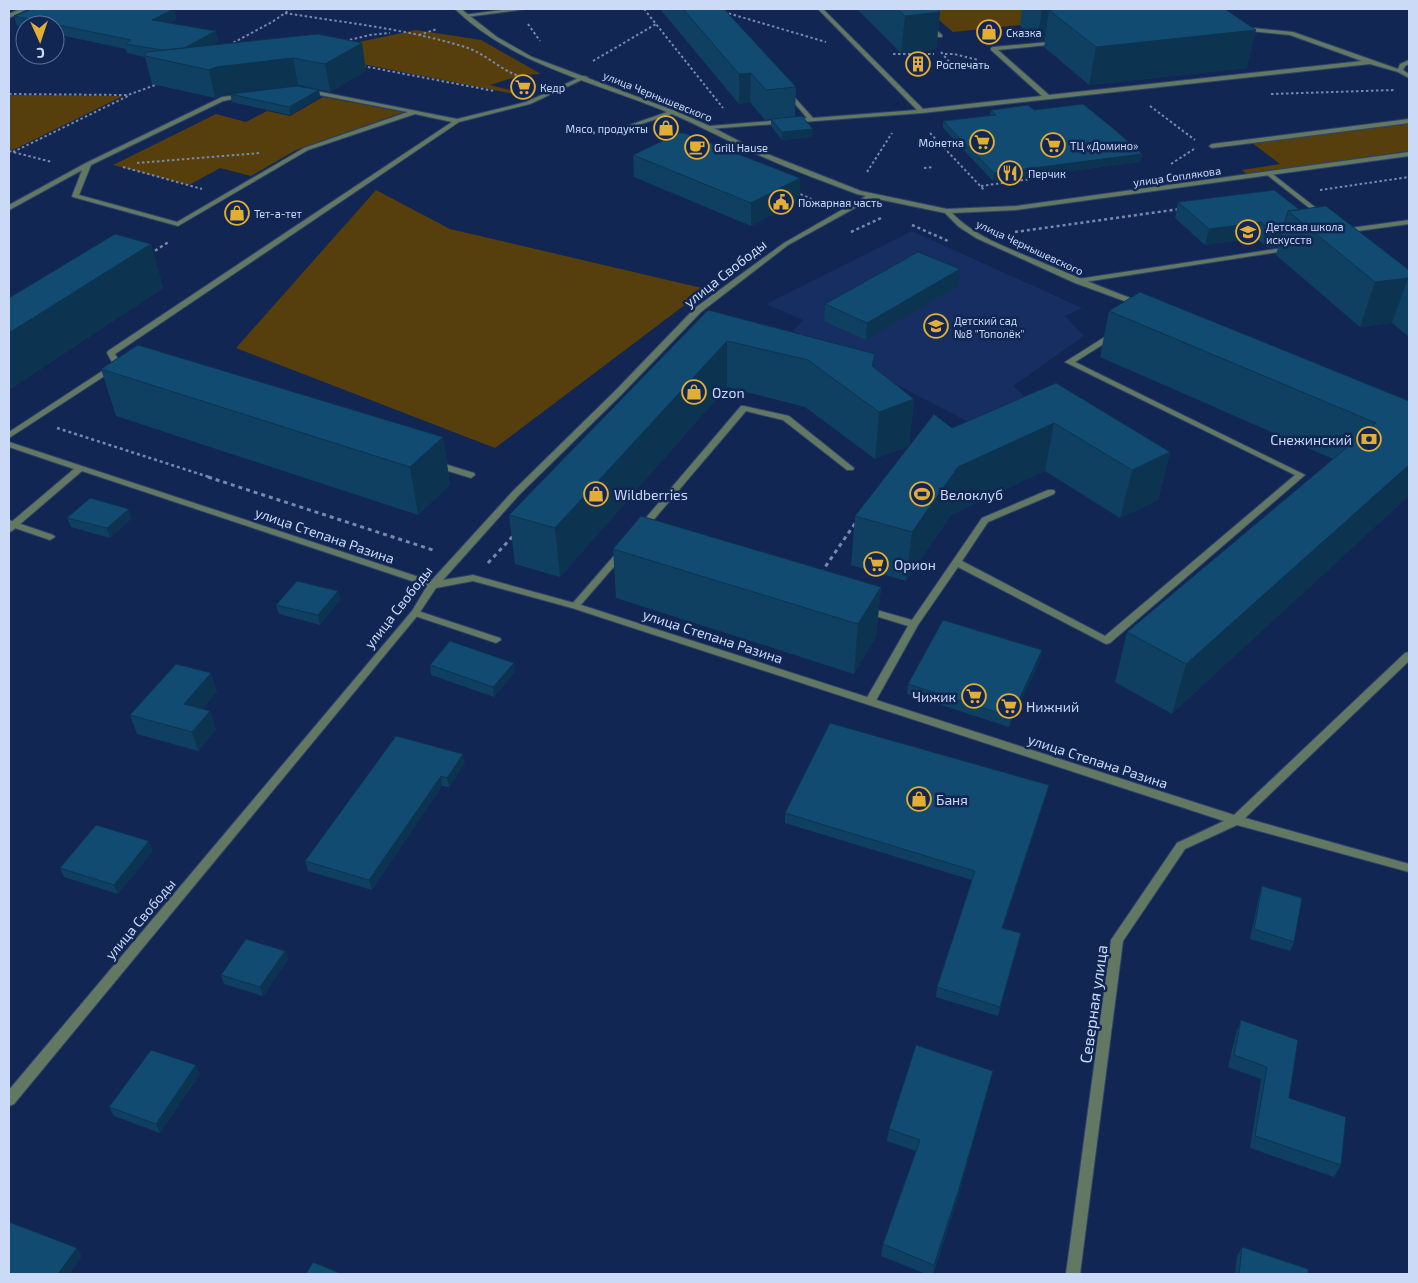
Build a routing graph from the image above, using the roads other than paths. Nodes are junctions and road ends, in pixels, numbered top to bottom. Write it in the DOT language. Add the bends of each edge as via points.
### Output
graph roads {
  1 [pos="24,9"];
  2 [pos="458,9"];
  3 [pos="523,9"];
  4 [pos="820,9"];
  5 [pos="910,9"];
  6 [pos="466,15"];
  7 [pos="9,16"];
  8 [pos="1234,29"];
  9 [pos="940,36"];
  10 [pos="1061,42"];
  11 [pos="1370,62"];
  12 [pos="1409,62"];
  13 [pos="1400,70"];
  14 [pos="1409,76"];
  15 [pos="585,77"];
  16 [pos="298,89"];
  17 [pos="785,89"];
  18 [pos="250,95"];
  19 [pos="1048,98"];
  20 [pos="922,111"];
  21 [pos="415,112"];
  22 [pos="673,112"];
  23 [pos="810,120"];
  24 [pos="457,121"];
  25 [pos="1409,121"];
  26 [pos="627,127"];
  27 [pos="710,128"];
  28 [pos="1212,146"];
  29 [pos="1409,154"];
  30 [pos="88,164"];
  31 [pos="1268,173"];
  32 [pos="871,196"];
  33 [pos="9,208"];
  34 [pos="947,211"];
  35 [pos="1329,220"];
  36 [pos="1409,222"];
  37 [pos="1336,226"];
  38 [pos="1343,231"];
  39 [pos="1347,240"];
  40 [pos="1298,248"];
  41 [pos="1078,281"];
  42 [pos="1147,307"];
  43 [pos="1124,329"];
  44 [pos="117,364"];
  45 [pos="126,367"];
  46 [pos="9,436"];
  47 [pos="9,444"];
  48 [pos="424,460"];
  49 [pos="82,467"];
  50 [pos="850,468"];
  51 [pos="471,475"];
  52 [pos="1051,492"];
  53 [pos="10,526"];
  54 [pos="638,533"];
  55 [pos="50,537"];
  56 [pos="625,548"];
  57 [pos="956,562"];
  58 [pos="433,585"];
  59 [pos="852,605"];
  60 [pos="575,606"];
  61 [pos="415,613"];
  62 [pos="914,624"];
  63 [pos="496,640"];
  64 [pos="1409,655"];
  65 [pos="870,701"];
  66 [pos="1236,820"];
  67 [pos="1409,868"];
  68 [pos="9,1100"];
  69 [pos="1073,1274"];
  1 -- 7 [label="street"];
  2 -- 6 [label="street, улица Чернышевского"];
  3 -- 6 [label="street"];
  4 -- 20 [label="street"];
  5 -- 9 [label="street"];
  6 -- 15 [label="street, улица Чернышевского" via="495,38 530,58"];
  8 -- 11 [label="street" via="1291,33"];
  10 -- 19 [label="street" via="994,49"];
  11 -- 13 [label="street"];
  11 -- 19 [label="street"];
  12 -- 13 [label="street"];
  13 -- 14 [label="street"];
  15 -- 22 [label="street, улица Чернышевского"];
  15 -- 24 [label="street" via="528,103"];
  16 -- 21 [label="street"];
  17 -- 23 [label="street"];
  18 -- 30 [label="street" via="222,99"];
  19 -- 20 [label="street"];
  20 -- 23 [label="street"];
  21 -- 24 [label="street"];
  21 -- 30 [label="street" via="306,149 178,224 76,196"];
  22 -- 26 [label="street"];
  22 -- 27 [label="street, улица Чернышевского"];
  23 -- 27 [label="street"];
  24 -- 44 [label="street" via="111,353"];
  25 -- 28 [label="street"];
  27 -- 32 [label="street, улица Чернышевского" via="750,149"];
  29 -- 31 [label="street, улица Соплякова"];
  30 -- 33 [label="street"];
  31 -- 34 [label="street, улица Соплякова" via="1016,208"];
  31 -- 35 [label="street"];
  32 -- 34 [label="street, улица Чернышевского"];
  32 -- 58 [label="street, улица Свободы" via="786,244 698,310 516,493"];
  34 -- 41 [label="street, улица Чернышевского" via="978,237"];
  36 -- 38 [label="street"];
  37 -- 38 [label="street"];
  38 -- 39 [label="street"];
  40 -- 41 [label="street"];
  41 -- 42 [label="street, улица Чернышевского"];
  43 -- 57 [label="street" via="1068,362 1301,475 1106,642"];
  44 -- 45 [label="street"];
  44 -- 46 [label="street"];
  47 -- 49 [label="street, улица Степана Разина"];
  48 -- 51 [label="street"];
  49 -- 53 [label="street"];
  49 -- 58 [label="street, улица Степана Разина"];
  50 -- 54 [label="street" via="786,418 744,408"];
  52 -- 57 [label="street" via="985,520"];
  53 -- 55 [label="street"];
  56 -- 60 [label="street"];
  57 -- 62 [label="street"];
  58 -- 60 [label="street, улица Степана Разина" via="474,578"];
  58 -- 61 [label="street, улица Свободы"];
  59 -- 62 [label="street"];
  60 -- 65 [label="street, улица Степана Разина"];
  61 -- 63 [label="street"];
  61 -- 68 [label="street, улица Свободы"];
  62 -- 65 [label="street"];
  64 -- 66 [label="street, Северная улица"];
  65 -- 66 [label="street, улица Степана Разина"];
  66 -- 67 [label="street, улица Степана Разина"];
  66 -- 69 [label="street, Северная улица" via="1182,846 1118,940"];
}
